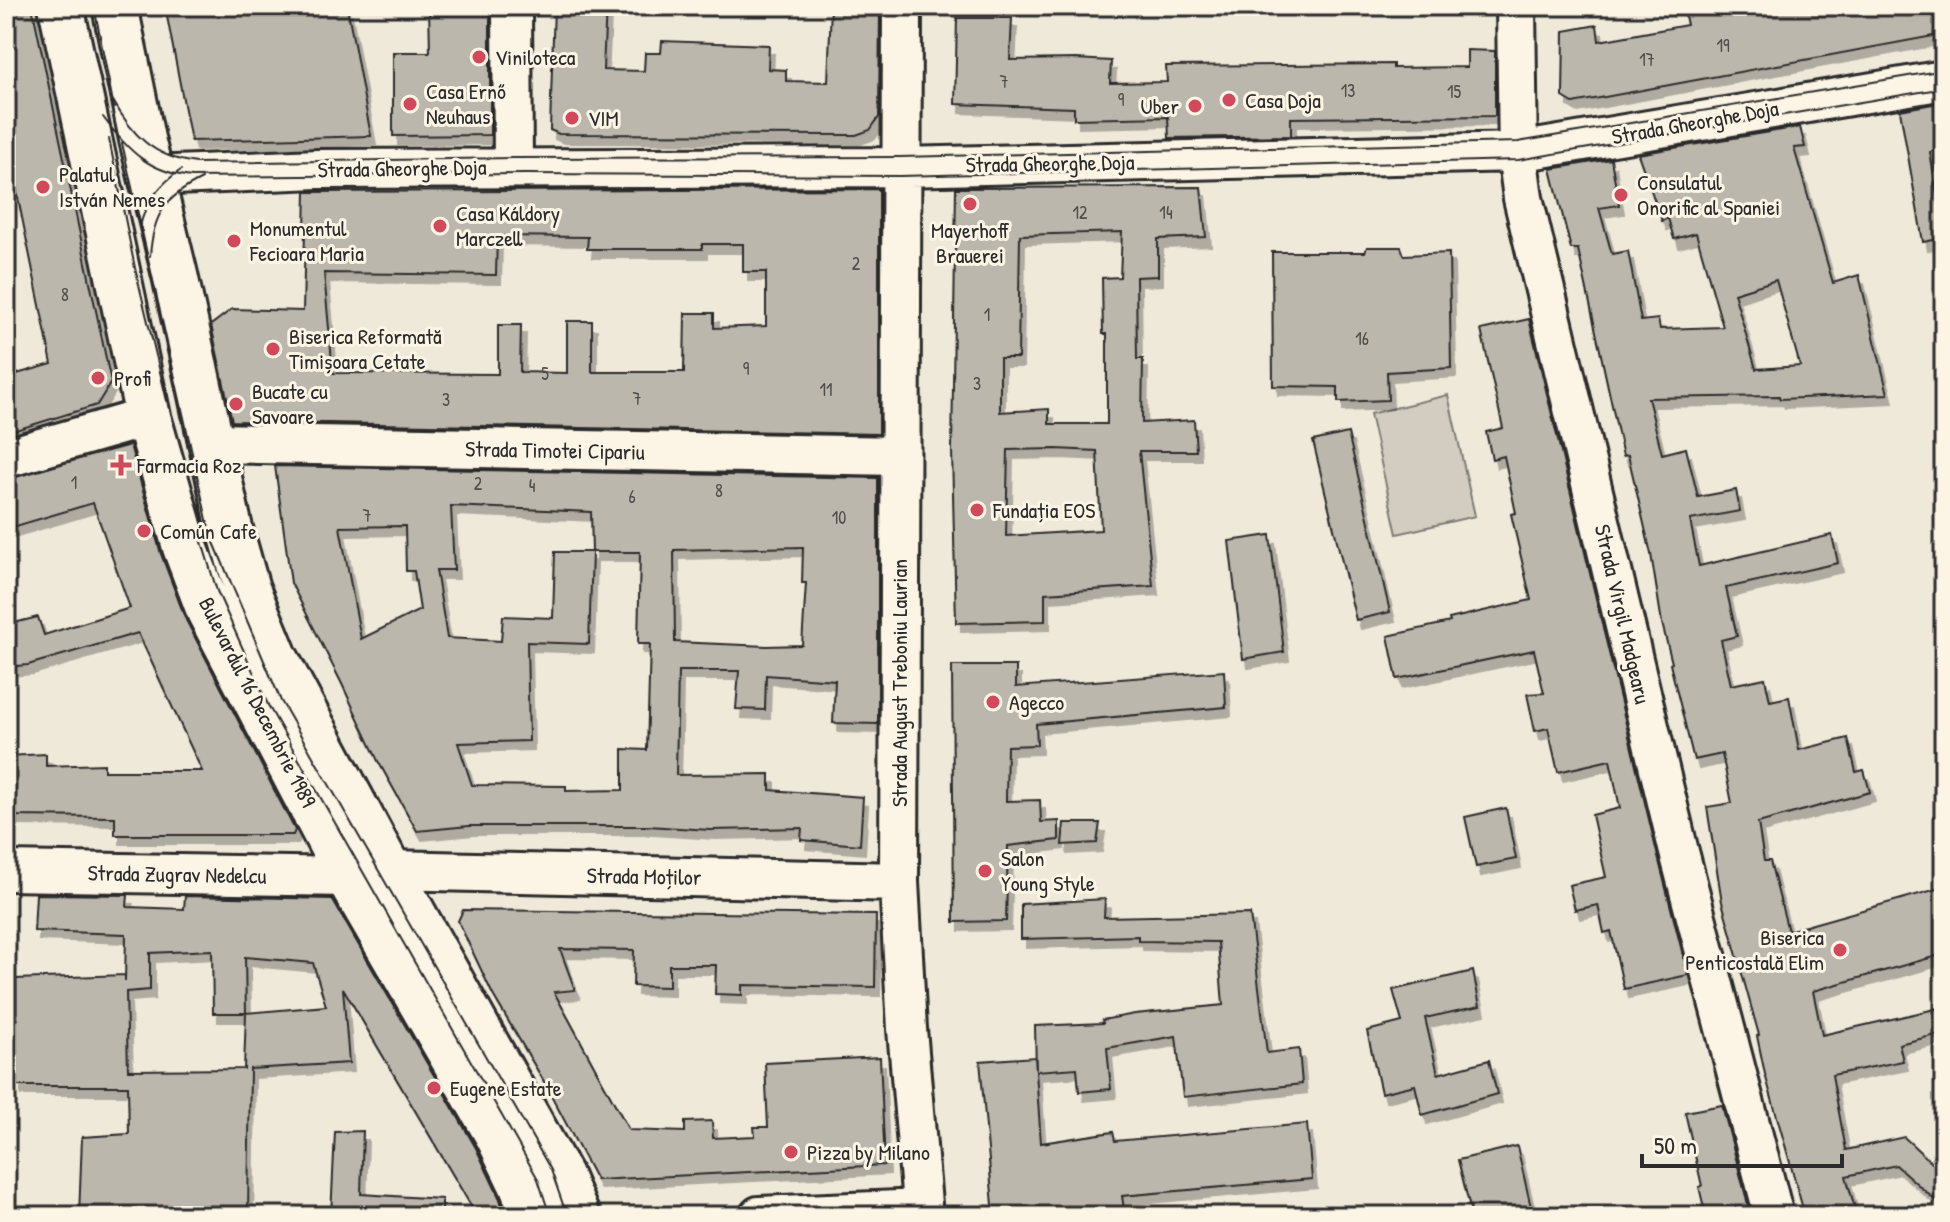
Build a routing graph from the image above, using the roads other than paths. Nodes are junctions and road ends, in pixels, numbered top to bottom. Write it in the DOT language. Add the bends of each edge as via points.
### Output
graph roads {
  1 [pos="61,6"];
  2 [pos="115,6"];
  3 [pos="512,6"];
  4 [pos="902,6"];
  5 [pos="1516,6"];
  6 [pos="1944,80"];
  7 [pos="1518,152"];
  8 [pos="900,162"];
  9 [pos="513,167"];
  10 [pos="150,176"];
  11 [pos="148,417"];
  12 [pos="211,443"];
  13 [pos="899,456"];
  14 [pos="6,458"];
  15 [pos="6,871"];
  16 [pos="368,874"];
  17 [pos="899,882"];
  18 [pos="923,1212"];
  19 [pos="531,1216"];
  20 [pos="577,1216"];
  21 [pos="759,1216"];
  22 [pos="1774,1216"];
  1 -- 11 [label="main road, Bulevardul 16 Decembrie 1989"];
  2 -- 10 [label="main road, Bulevardul 16 Decembrie 1989"];
  3 -- 9 [label="street"];
  4 -- 8 [label="street, Strada August Treboniu Laurian"];
  5 -- 7 [label="street, Strada Virgil Madgearu"];
  6 -- 7 [label="street, Strada Gheorghe Doja"];
  7 -- 8 [label="street, Strada Gheorghe Doja"];
  7 -- 22 [label="street, Strada Virgil Madgearu" via="1523,198 1674,834"];
  8 -- 9 [label="street, Strada Gheorghe Doja"];
  8 -- 13 [label="street, Strada August Treboniu Laurian"];
  9 -- 10 [label="street, Strada Gheorghe Doja"];
  10 -- 12 [label="main road, Bulevardul 16 Decembrie 1989"];
  11 -- 14 [label="street"];
  11 -- 16 [label="main road, Bulevardul 16 Decembrie 1989" via="209,611"];
  12 -- 13 [label="street, Strada Timotei Cipariu"];
  12 -- 16 [label="main road, Bulevardul 16 Decembrie 1989" via="247,589"];
  13 -- 17 [label="street, Strada August Treboniu Laurian"];
  15 -- 16 [label="street, Strada Zugrav Nedelcu"];
  16 -- 17 [label="street, Strada Moților"];
  16 -- 19 [label="main road, Bulevardul 16 Decembrie 1989" via="524,1190"];
  16 -- 20 [label="main road, Bulevardul 16 Decembrie 1989" via="560,1176"];
  17 -- 18 [label="street, Strada August Treboniu Laurian"];
  18 -- 21 [label="street"];
}
